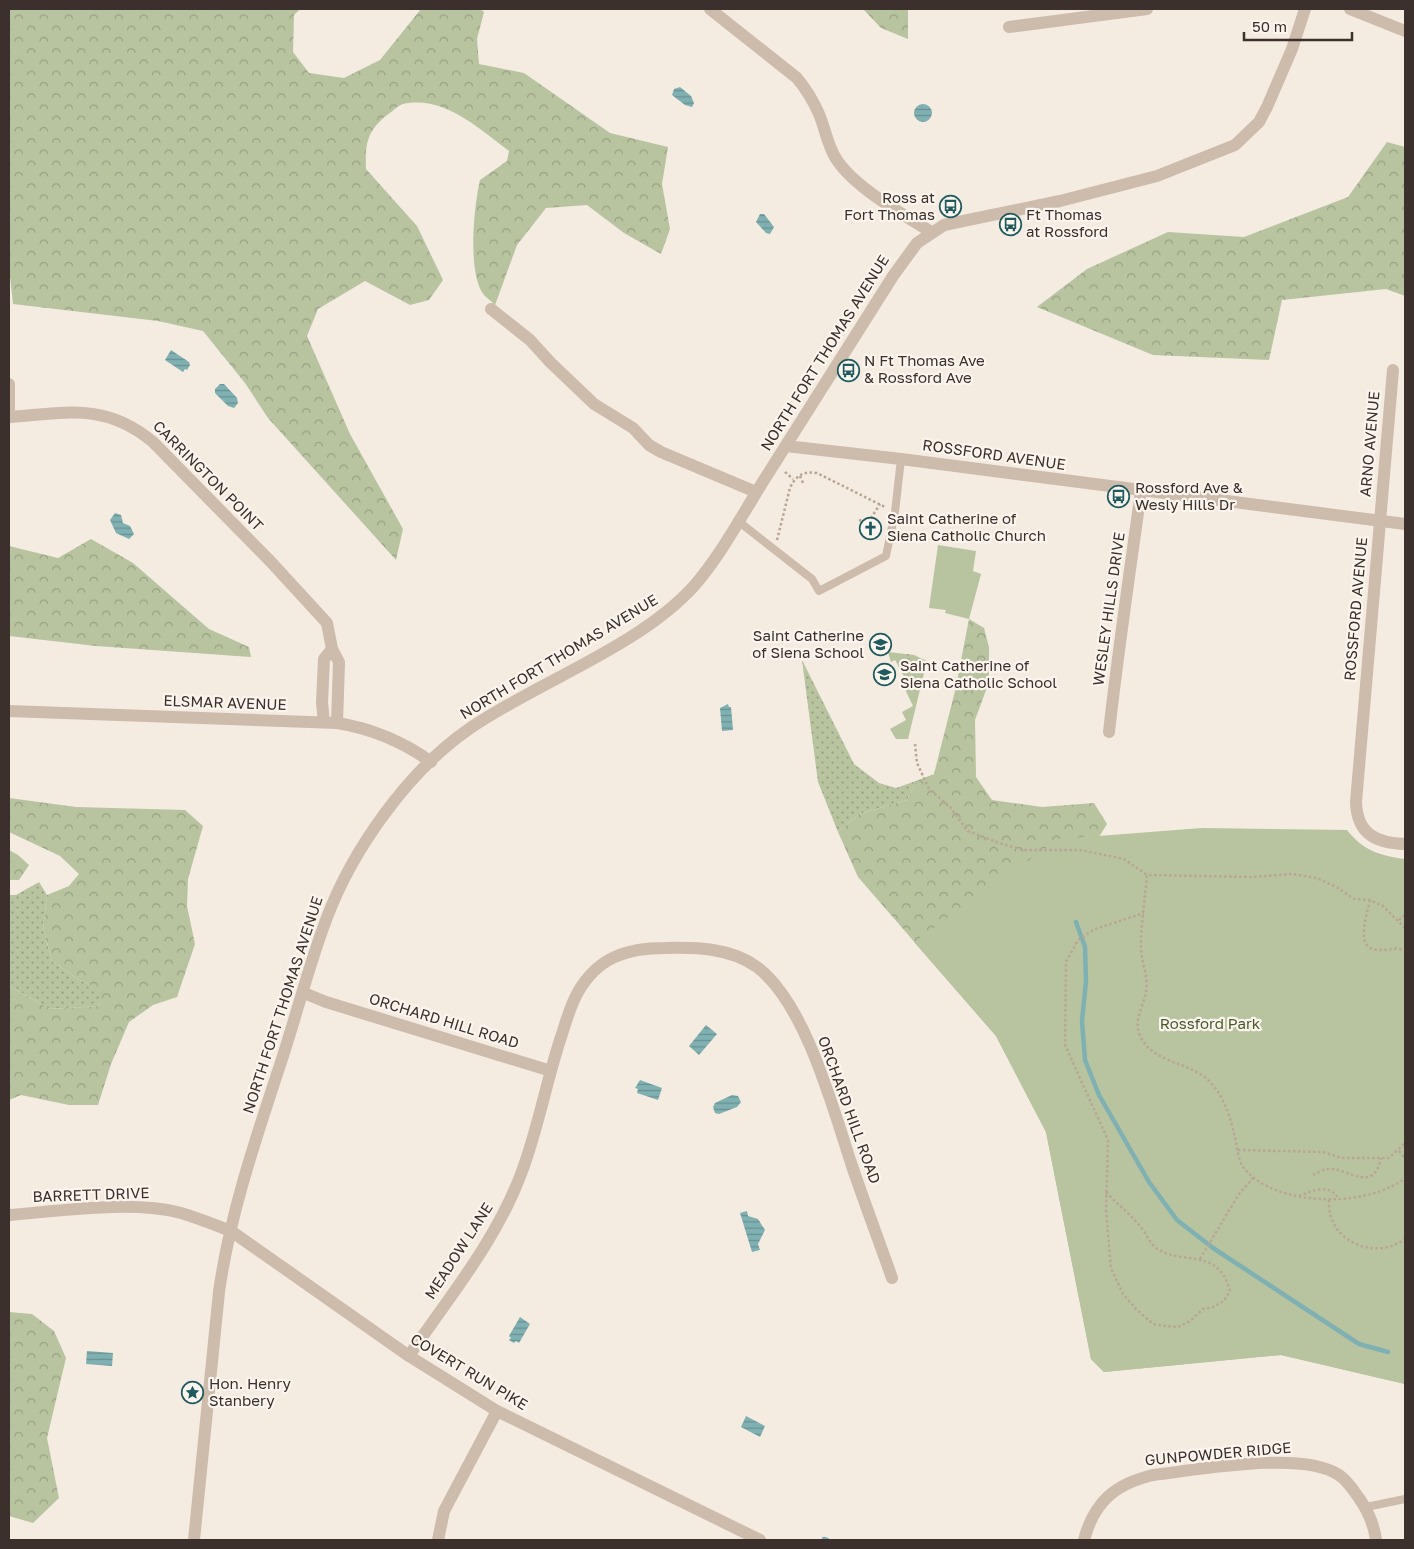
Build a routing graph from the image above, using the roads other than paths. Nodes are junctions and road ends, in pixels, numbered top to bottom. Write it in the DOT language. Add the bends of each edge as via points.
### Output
graph roads {
  1 [pos="710,9"];
  2 [pos="1148,9"];
  3 [pos="1305,9"];
  4 [pos="1350,9"];
  5 [pos="1009,27"];
  6 [pos="1405,31"];
  7 [pos="931,232"];
  8 [pos="491,309"];
  9 [pos="1393,370"];
  10 [pos="9,384"];
  11 [pos="9,417"];
  12 [pos="786,446"];
  13 [pos="902,459"];
  14 [pos="1141,491"];
  15 [pos="756,492"];
  16 [pos="738,521"];
  17 [pos="1379,521"];
  18 [pos="1405,524"];
  19 [pos="9,711"];
  20 [pos="330,722"];
  21 [pos="1109,732"];
  22 [pos="431,762"];
  23 [pos="1405,844"];
  24 [pos="304,993"];
  25 [pos="551,1071"];
  26 [pos="9,1214"];
  27 [pos="231,1231"];
  28 [pos="892,1278"];
  29 [pos="409,1356"];
  30 [pos="498,1412"];
  31 [pos="1405,1499"];
  32 [pos="1366,1507"];
  33 [pos="194,1540"];
  34 [pos="438,1540"];
  35 [pos="760,1540"];
  36 [pos="1084,1540"];
  37 [pos="1376,1540"];
  1 -- 7 [label="street" via="797,78 819,114 826,139 842,169"];
  2 -- 5 [label="street"];
  3 -- 7 [label="street, NORTH FORT THOMAS AVENUE" via="1292,50 1267,107 1259,122 1235,145 1157,176 1060,201 944,225"];
  4 -- 6 [label="street"];
  7 -- 12 [label="street, NORTH FORT THOMAS AVENUE" via="910,251"];
  8 -- 15 [label="street" via="530,340 580,393 606,414 632,428 649,445"];
  9 -- 17 [label="street, ARNO AVENUE"];
  10 -- 11 [label="street"];
  11 -- 20 [label="street, CARRINGTON POINT" via="97,413 117,418 136,428 152,442 327,623 332,649 339,662"];
  12 -- 13 [label="street, ROSSFORD AVENUE"];
  12 -- 15 [label="street, NORTH FORT THOMAS AVENUE"];
  13 -- 14 [label="street, ROSSFORD AVENUE"];
  13 -- 16 [label="lane" via="886,556 819,591 812,579"];
  14 -- 17 [label="street, ROSSFORD AVENUE"];
  14 -- 21 [label="street, WESLEY HILLS DRIVE"];
  15 -- 16 [label="street, NORTH FORT THOMAS AVENUE"];
  16 -- 22 [label="street, NORTH FORT THOMAS AVENUE" via="707,569 674,606 617,644 468,730"];
  17 -- 18 [label="street"];
  17 -- 23 [label="street, ROSSFORD AVENUE" via="1356,810 1360,824 1370,835 1386,842"];
  19 -- 20 [label="street, ELSMAR AVENUE"];
  20 -- 22 [label="street, ELSMAR AVENUE" via="363,727 421,754"];
  22 -- 24 [label="street, NORTH FORT THOMAS AVENUE" via="395,802 360,852 326,919"];
  24 -- 25 [label="street, ORCHARD HILL ROAD"];
  24 -- 27 [label="street, NORTH FORT THOMAS AVENUE" via="257,1137"];
  25 -- 28 [label="street, ORCHARD HILL ROAD" via="577,994 590,975 617,955 640,948 698,948 745,959 773,983 788,1004 811,1050"];
  25 -- 29 [label="street, MEADOW LANE" via="526,1161 510,1200 484,1248"];
  26 -- 27 [label="street, BARRETT DRIVE" via="110,1208 158,1210 180,1213"];
  27 -- 29 [label="street, COVERT RUN PIKE"];
  27 -- 33 [label="street, NORTH FORT THOMAS AVENUE" via="214,1325"];
  29 -- 30 [label="street, COVERT RUN PIKE"];
  30 -- 34 [label="street" via="444,1511"];
  30 -- 35 [label="street, COVERT RUN PIKE"];
  31 -- 32 [label="lane"];
  32 -- 36 [label="street, GUNPOWDER RIDGE" via="1339,1475 1304,1463 1285,1462 1153,1475 1134,1479 1104,1500 1093,1513"];
  32 -- 37 [label="street, GUNPOWDER RIDGE"];
}
